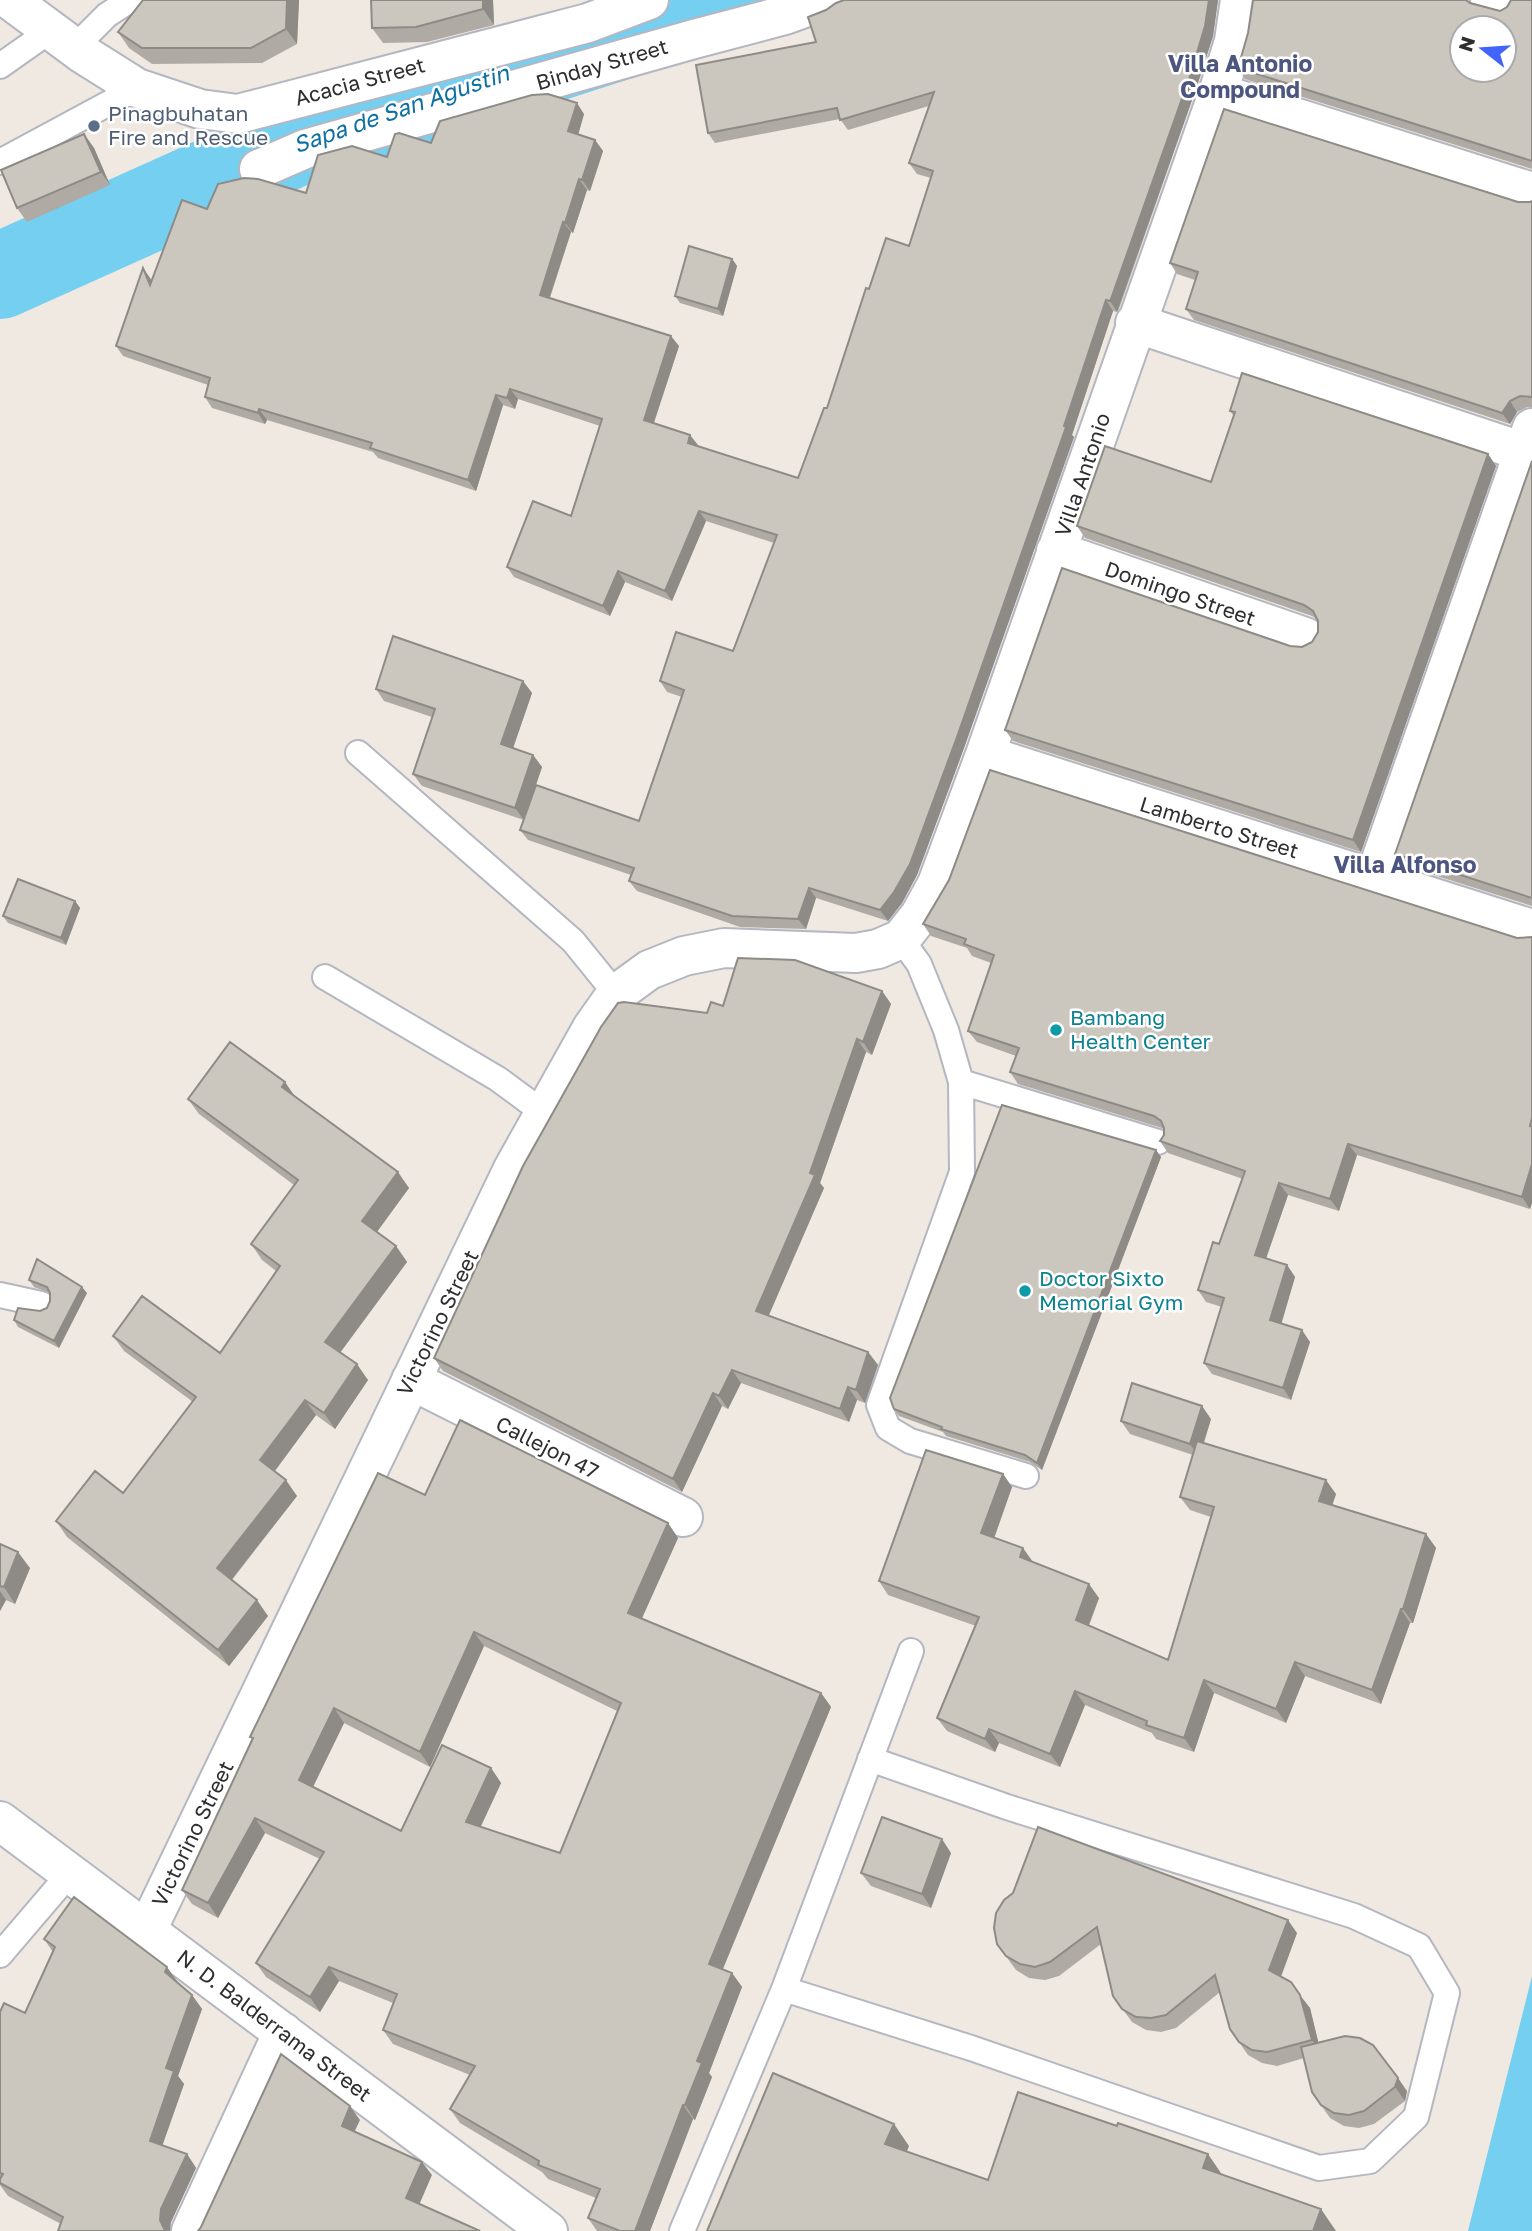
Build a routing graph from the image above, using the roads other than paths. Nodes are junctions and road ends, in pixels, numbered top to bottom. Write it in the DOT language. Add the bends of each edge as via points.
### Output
graph roads {
  1 [pos="10,0"];
  2 [pos="130,0"];
  3 [pos="649,0"];
  4 [pos="826,0"];
  5 [pos="1240,0"];
  6 [pos="63,39"];
  7 [pos="0,66"];
  8 [pos="137,88"];
  9 [pos="1218,93"];
  10 [pos="0,162"];
  11 [pos="259,169"];
  12 [pos="1532,192"];
  13 [pos="1135,323"];
  14 [pos="1528,440"];
  15 [pos="1056,551"];
  16 [pos="1305,637"];
  17 [pos="358,753"];
  18 [pos="985,754"];
  19 [pos="1376,877"];
  20 [pos="1532,929"];
  21 [pos="901,939"];
  22 [pos="325,976"];
  23 [pos="616,994"];
  24 [pos="961,1082"];
  25 [pos="544,1113"];
  26 [pos="1158,1142"];
  27 [pos="0,1295"];
  28 [pos="41,1304"];
  29 [pos="411,1380"];
  30 [pos="1026,1476"];
  31 [pos="682,1517"];
  32 [pos="911,1651"];
  33 [pos="870,1759"];
  34 [pos="0,1821"];
  35 [pos="70,1873"];
  36 [pos="147,1930"];
  37 [pos="0,1955"];
  38 [pos="784,1989"];
  39 [pos="283,2032"];
  40 [pos="191,2231"];
  41 [pos="548,2231"];
  42 [pos="682,2231"];
  1 -- 6 [label="street, Acacia Street"];
  2 -- 6 [label="lane"];
  3 -- 8 [label="street, Acacia Street" via="588,23 237,114 200,108"];
  4 -- 11 [label="street, Binday Street" via="785,16 305,149"];
  5 -- 9 [label="street, Villa Antonio" via="1234,41"];
  6 -- 7 [label="lane"];
  6 -- 8 [label="street, Acacia Street"];
  8 -- 10 [label="lane"];
  9 -- 12 [label="street"];
  9 -- 13 [label="street, Villa Antonio"];
  13 -- 14 [label="street"];
  13 -- 15 [label="street, Villa Antonio"];
  14 -- 19 [label="street"];
  15 -- 16 [label="street, Domingo Street"];
  15 -- 18 [label="street, Villa Antonio"];
  17 -- 23 [label="lane" via="573,941"];
  18 -- 19 [label="street, Lamberto Street"];
  18 -- 21 [label="street, Villa Antonio" via="937,884"];
  19 -- 20 [label="street, Lamberto Street"];
  21 -- 23 [label="street, Victorino Street" via="856,953 724,947 649,970"];
  21 -- 24 [label="lane" via="919,964"];
  22 -- 25 [label="lane" via="498,1079"];
  23 -- 25 [label="street, Victorino Street"];
  24 -- 26 [label="lane"];
  24 -- 30 [label="lane" via="962,1172 879,1405 888,1428 910,1441"];
  25 -- 29 [label="street, Victorino Street"];
  27 -- 28 [label="lane"];
  29 -- 31 [label="street, Callejon 47"];
  29 -- 36 [label="street, Victorino Street"];
  32 -- 33 [label="lane"];
  33 -- 38 [label="lane"];
  33 -- 38 [label="lane" via="1006,1807 1354,1916 1419,1946 1447,1993 1416,2117 1370,2161 1319,2168"];
  34 -- 35 [label="street, N. D. Balderrama Street"];
  35 -- 36 [label="street, N. D. Balderrama Street"];
  35 -- 37 [label="lane"];
  36 -- 39 [label="street, N. D. Balderrama Street"];
  38 -- 42 [label="lane"];
  39 -- 40 [label="street"];
  39 -- 41 [label="street, N. D. Balderrama Street"];
}
